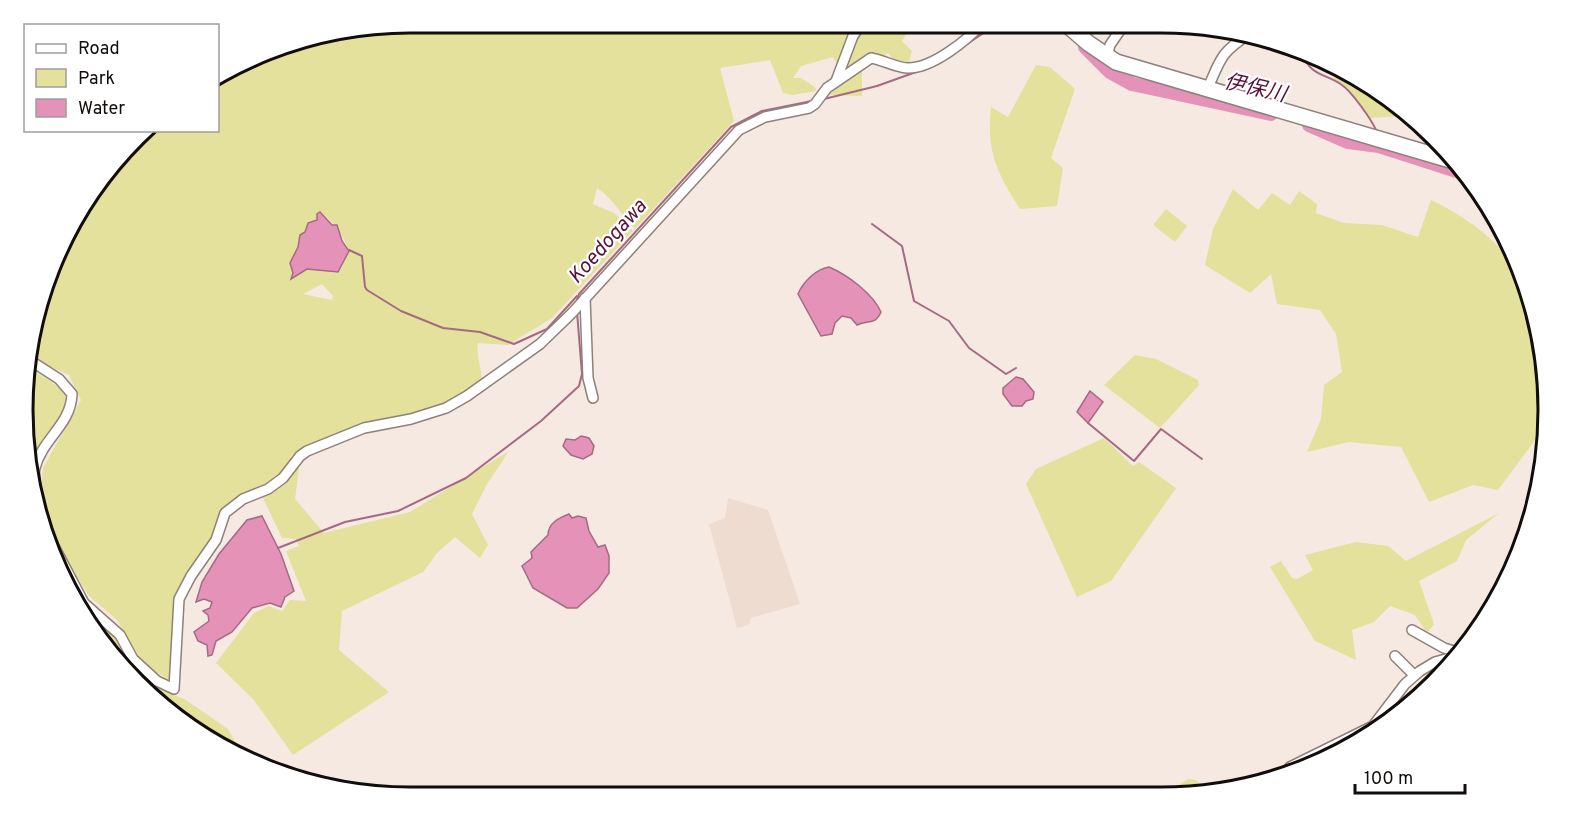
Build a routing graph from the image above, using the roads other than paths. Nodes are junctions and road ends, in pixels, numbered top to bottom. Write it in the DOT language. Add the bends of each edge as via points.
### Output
graph roads {
  1 [pos="855,33"];
  2 [pos="972,33"];
  3 [pos="1077,33"];
  4 [pos="1118,33"];
  5 [pos="1239,41"];
  6 [pos="1107,57"];
  7 [pos="836,81"];
  8 [pos="1207,90"];
  9 [pos="1441,157"];
  10 [pos="583,300"];
  11 [pos="36,364"];
  12 [pos="593,398"];
  13 [pos="37,465"];
  14 [pos="91,609"];
  15 [pos="1412,630"];
  16 [pos="1451,651"];
  17 [pos="1395,656"];
  18 [pos="1444,659"];
  19 [pos="1414,675"];
  20 [pos="1382,715"];
  1 -- 7 [label="street"];
  2 -- 7 [label="street" via="925,64 900,67 871,58"];
  3 -- 6 [label="highway"];
  4 -- 6 [label="street"];
  5 -- 8 [label="street" via="1220,58"];
  6 -- 8 [label="highway"];
  7 -- 10 [label="street" via="815,104 765,117 739,130"];
  8 -- 9 [label="highway"];
  10 -- 12 [label="street"];
  10 -- 14 [label="street" via="540,344 456,403 432,414 364,428 308,452 268,489 233,505 179,599 174,689 157,681 134,659 120,635"];
  11 -- 13 [label="street" via="59,379 72,394 71,411 47,443"];
  15 -- 16 [label="street"];
  17 -- 19 [label="street"];
  18 -- 19 [label="street"];
  19 -- 20 [label="street"];
}
